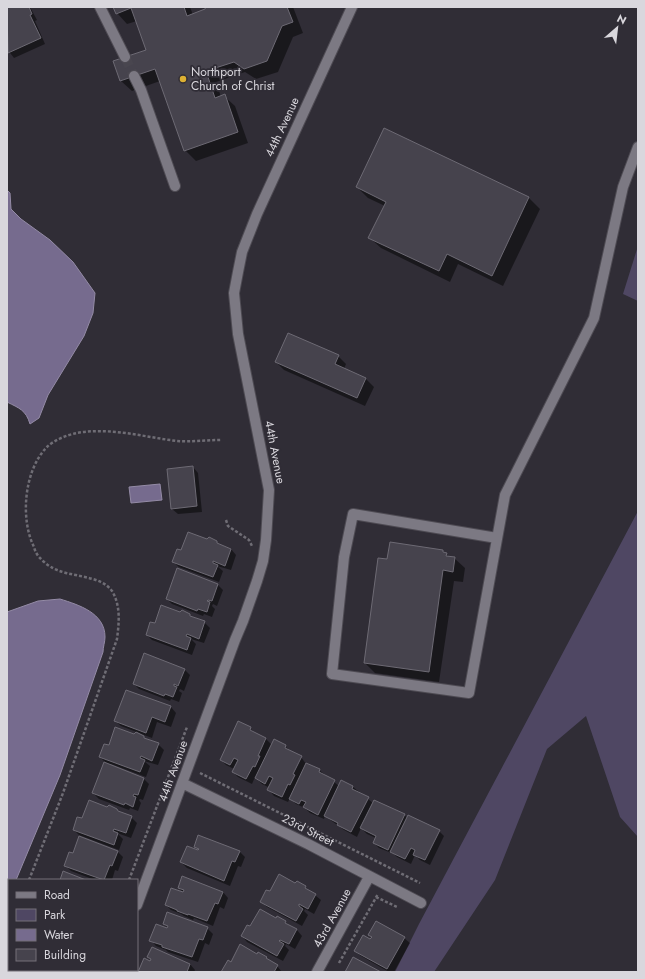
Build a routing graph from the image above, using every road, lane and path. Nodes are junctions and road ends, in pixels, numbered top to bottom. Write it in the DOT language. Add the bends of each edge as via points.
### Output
graph roads {
  1 [pos="100,7"];
  2 [pos="352,7"];
  3 [pos="125,57"];
  4 [pos="134,76"];
  5 [pos="638,147"];
  6 [pos="175,186"];
  7 [pos="222,440"];
  8 [pos="226,520"];
  9 [pos="497,538"];
  10 [pos="251,553"];
  11 [pos="188,723"];
  12 [pos="174,760"];
  13 [pos="188,767"];
  14 [pos="182,783"];
  15 [pos="369,877"];
  16 [pos="29,879"];
  17 [pos="129,879"];
  18 [pos="420,883"];
  19 [pos="383,884"];
  20 [pos="376,897"];
  21 [pos="138,902"];
  22 [pos="421,903"];
  23 [pos="401,909"];
  24 [pos="338,965"];
  25 [pos="317,972"];
  1 -- 3 [label="street"];
  2 -- 13 [label="street, 44th Avenue" via="242,252 234,293 238,334 269,490 266,540 257,581"];
  4 -- 6 [label="street"];
  5 -- 9 [label="street" via="623,187 594,318 505,495"];
  7 -- 16 [label="path" via="178,441 95,431 76,433 59,440 47,447 39,459 25,498 30,541 38,556 52,568 101,581 111,590 117,601 119,617 117,639 63,793"];
  8 -- 10 [label="path" via="232,530 250,540"];
  9 -- 9 [label="street" via="469,693 332,674 344,557 353,514"];
  11 -- 12 [label="path"];
  12 -- 13 [label="path"];
  12 -- 17 [label="path"];
  13 -- 14 [label="street, 44th Avenue"];
  13 -- 18 [label="path"];
  14 -- 15 [label="street, 23rd Street" via="308,844"];
  14 -- 21 [label="street, 44th Avenue"];
  15 -- 19 [label="street, 23rd Street"];
  15 -- 25 [label="street, 43rd Avenue"];
  19 -- 20 [label="path"];
  19 -- 22 [label="street, 23rd Street"];
  20 -- 23 [label="path"];
  20 -- 24 [label="path"];
}
